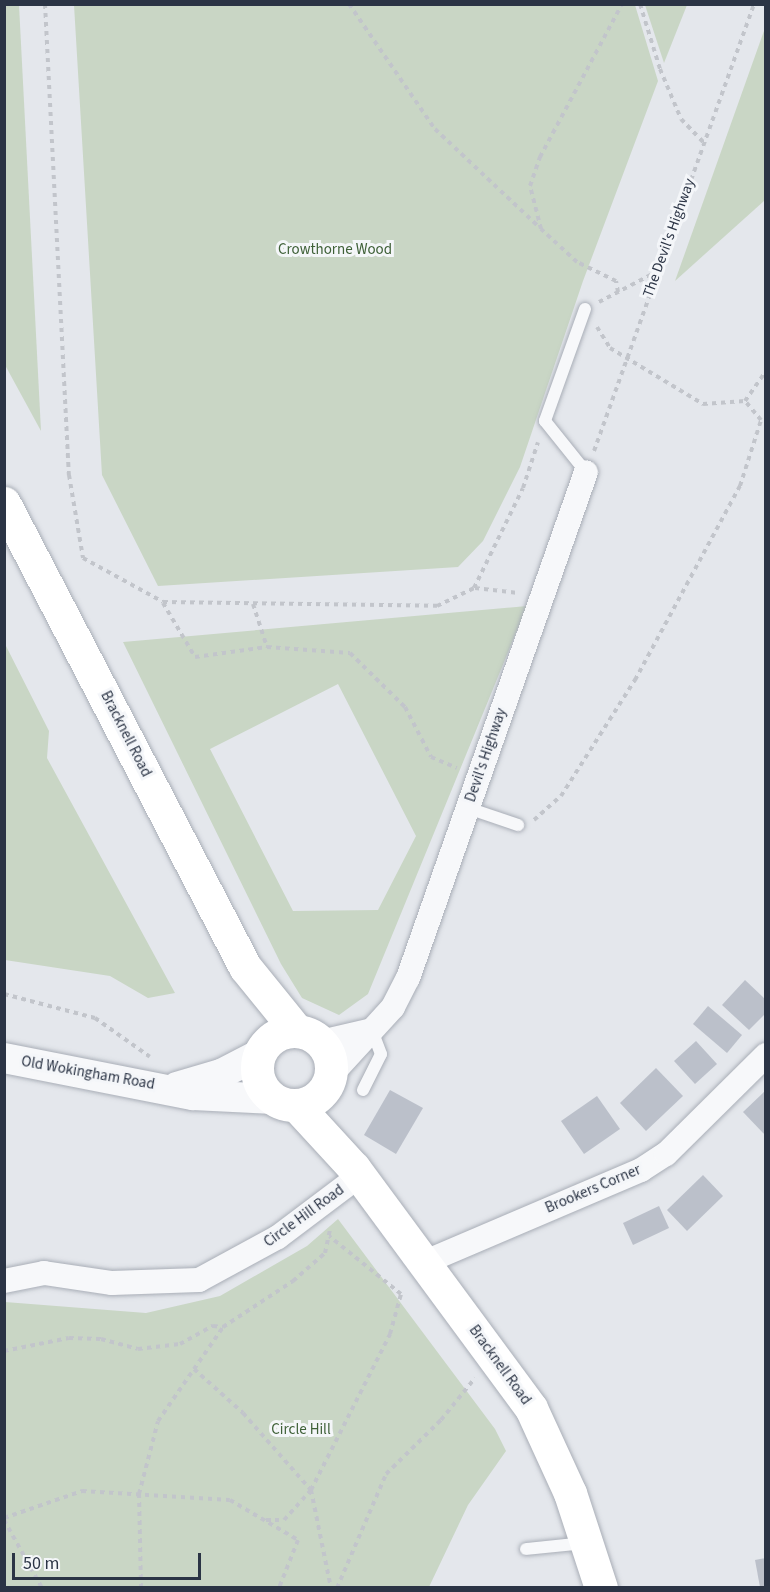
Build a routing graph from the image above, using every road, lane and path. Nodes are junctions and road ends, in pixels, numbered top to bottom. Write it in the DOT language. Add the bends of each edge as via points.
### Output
graph roads {
  1 [pos="45,4"];
  2 [pos="349,4"];
  3 [pos="622,4"];
  4 [pos="640,4"];
  5 [pos="754,4"];
  6 [pos="704,143"];
  7 [pos="541,229"];
  8 [pos="657,271"];
  9 [pos="618,292"];
  10 [pos="585,309"];
  11 [pos="627,360"];
  12 [pos="765,371"];
  13 [pos="745,402"];
  14 [pos="545,422"];
  15 [pos="586,472"];
  16 [pos="4,503"];
  17 [pos="474,588"];
  18 [pos="542,596"];
  19 [pos="163,602"];
  20 [pos="253,604"];
  21 [pos="267,647"];
  22 [pos="477,777"];
  23 [pos="468,808"];
  24 [pos="518,825"];
  25 [pos="245,967"];
  26 [pos="4,994"];
  27 [pos="372,1030"];
  28 [pos="308,1036"];
  29 [pos="262,1050"];
  30 [pos="765,1055"];
  31 [pos="4,1058"];
  32 [pos="156,1061"];
  33 [pos="328,1083"];
  34 [pos="171,1088"];
  35 [pos="363,1090"];
  36 [pos="285,1102"];
  37 [pos="351,1178"];
  38 [pos="329,1236"];
  39 [pos="423,1263"];
  40 [pos="4,1281"];
  41 [pos="223,1327"];
  42 [pos="4,1351"];
  43 [pos="194,1369"];
  44 [pos="481,1370"];
  45 [pos="311,1490"];
  46 [pos="139,1494"];
  47 [pos="4,1519"];
  48 [pos="266,1520"];
  49 [pos="586,1542"];
  50 [pos="526,1549"];
  51 [pos="42,1587"];
  52 [pos="141,1587"];
  53 [pos="279,1587"];
  54 [pos="331,1587"];
  55 [pos="337,1587"];
  56 [pos="601,1587"];
  1 -- 19 [label="path" via="69,475 83,558"];
  2 -- 7 [label="path" via="435,129"];
  3 -- 7 [label="path" via="540,158 530,186"];
  4 -- 6 [label="path" via="681,119"];
  5 -- 6 [label="path, The Devil's Highway"];
  6 -- 8 [label="path, The Devil's Highway"];
  7 -- 9 [label="path" via="577,262 616,281"];
  8 -- 9 [label="path"];
  8 -- 11 [label="path, The Devil's Highway"];
  9 -- 10 [label="path"];
  10 -- 11 [label="path" via="610,348"];
  10 -- 14 [label="lane"];
  11 -- 13 [label="path" via="703,404"];
  11 -- 15 [label="path, The Devil's Highway"];
  12 -- 13 [label="path"];
  13 -- 24 [label="path" via="761,420 740,486 635,680 561,796 537,819"];
  14 -- 15 [label="lane"];
  14 -- 17 [label="path" via="523,488"];
  15 -- 18 [label="street, Devil's Highway"];
  16 -- 25 [label="main road, Bracknell Road"];
  17 -- 18 [label="path"];
  17 -- 20 [label="path" via="437,606"];
  18 -- 22 [label="street, Devil's Highway"];
  19 -- 20 [label="path"];
  19 -- 21 [label="path" via="195,657"];
  20 -- 21 [label="path"];
  21 -- 22 [label="path" via="350,653 405,707 431,757"];
  22 -- 23 [label="street, Devil's Highway"];
  23 -- 24 [label="lane"];
  23 -- 27 [label="street, Devil's Highway" via="408,978 393,1007"];
  25 -- 28 [label="main road, Bracknell Road"];
  25 -- 29 [label="main road, Bracknell Road"];
  26 -- 32 [label="path" via="95,1018"];
  27 -- 28 [label="street"];
  27 -- 33 [label="street, Devil's Highway"];
  27 -- 35 [label="lane" via="381,1054"];
  28 -- 29 [label="main road" via="284,1032"];
  28 -- 33 [label="main road" via="328,1051"];
  29 -- 34 [label="street, Old Wokingham Road" via="221,1074"];
  29 -- 36 [label="main road" via="259,1079"];
  30 -- 39 [label="street, Brookers Corner" via="666,1154 641,1170"];
  31 -- 34 [label="street, Old Wokingham Road"];
  33 -- 36 [label="main road" via="316,1098"];
  33 -- 37 [label="main road, Bracknell Road"];
  34 -- 36 [label="street, Old Wokingham Road" via="215,1097"];
  36 -- 37 [label="main road, Bracknell Road"];
  37 -- 38 [label="path"];
  37 -- 39 [label="main road, Bracknell Road"];
  37 -- 40 [label="street, Circle Hill Road" via="278,1238 199,1280 112,1283 44,1272"];
  38 -- 41 [label="path" via="325,1254"];
  38 -- 45 [label="path" via="401,1294 390,1334"];
  39 -- 49 [label="main road, Bracknell Road" via="531,1408 552,1449"];
  41 -- 42 [label="path" via="213,1326 180,1344 154,1349 101,1339 69,1338"];
  41 -- 43 [label="path"];
  43 -- 45 [label="path" via="243,1413"];
  43 -- 46 [label="path" via="158,1421"];
  44 -- 55 [label="path" via="441,1420 386,1474"];
  45 -- 48 [label="path" via="284,1521"];
  45 -- 54 [label="path"];
  46 -- 47 [label="path" via="82,1491"];
  46 -- 48 [label="path" via="230,1500"];
  46 -- 52 [label="path"];
  47 -- 51 [label="path"];
  48 -- 53 [label="path" via="298,1540"];
  49 -- 50 [label="lane"];
  49 -- 56 [label="main road, Bracknell Road"];
}
